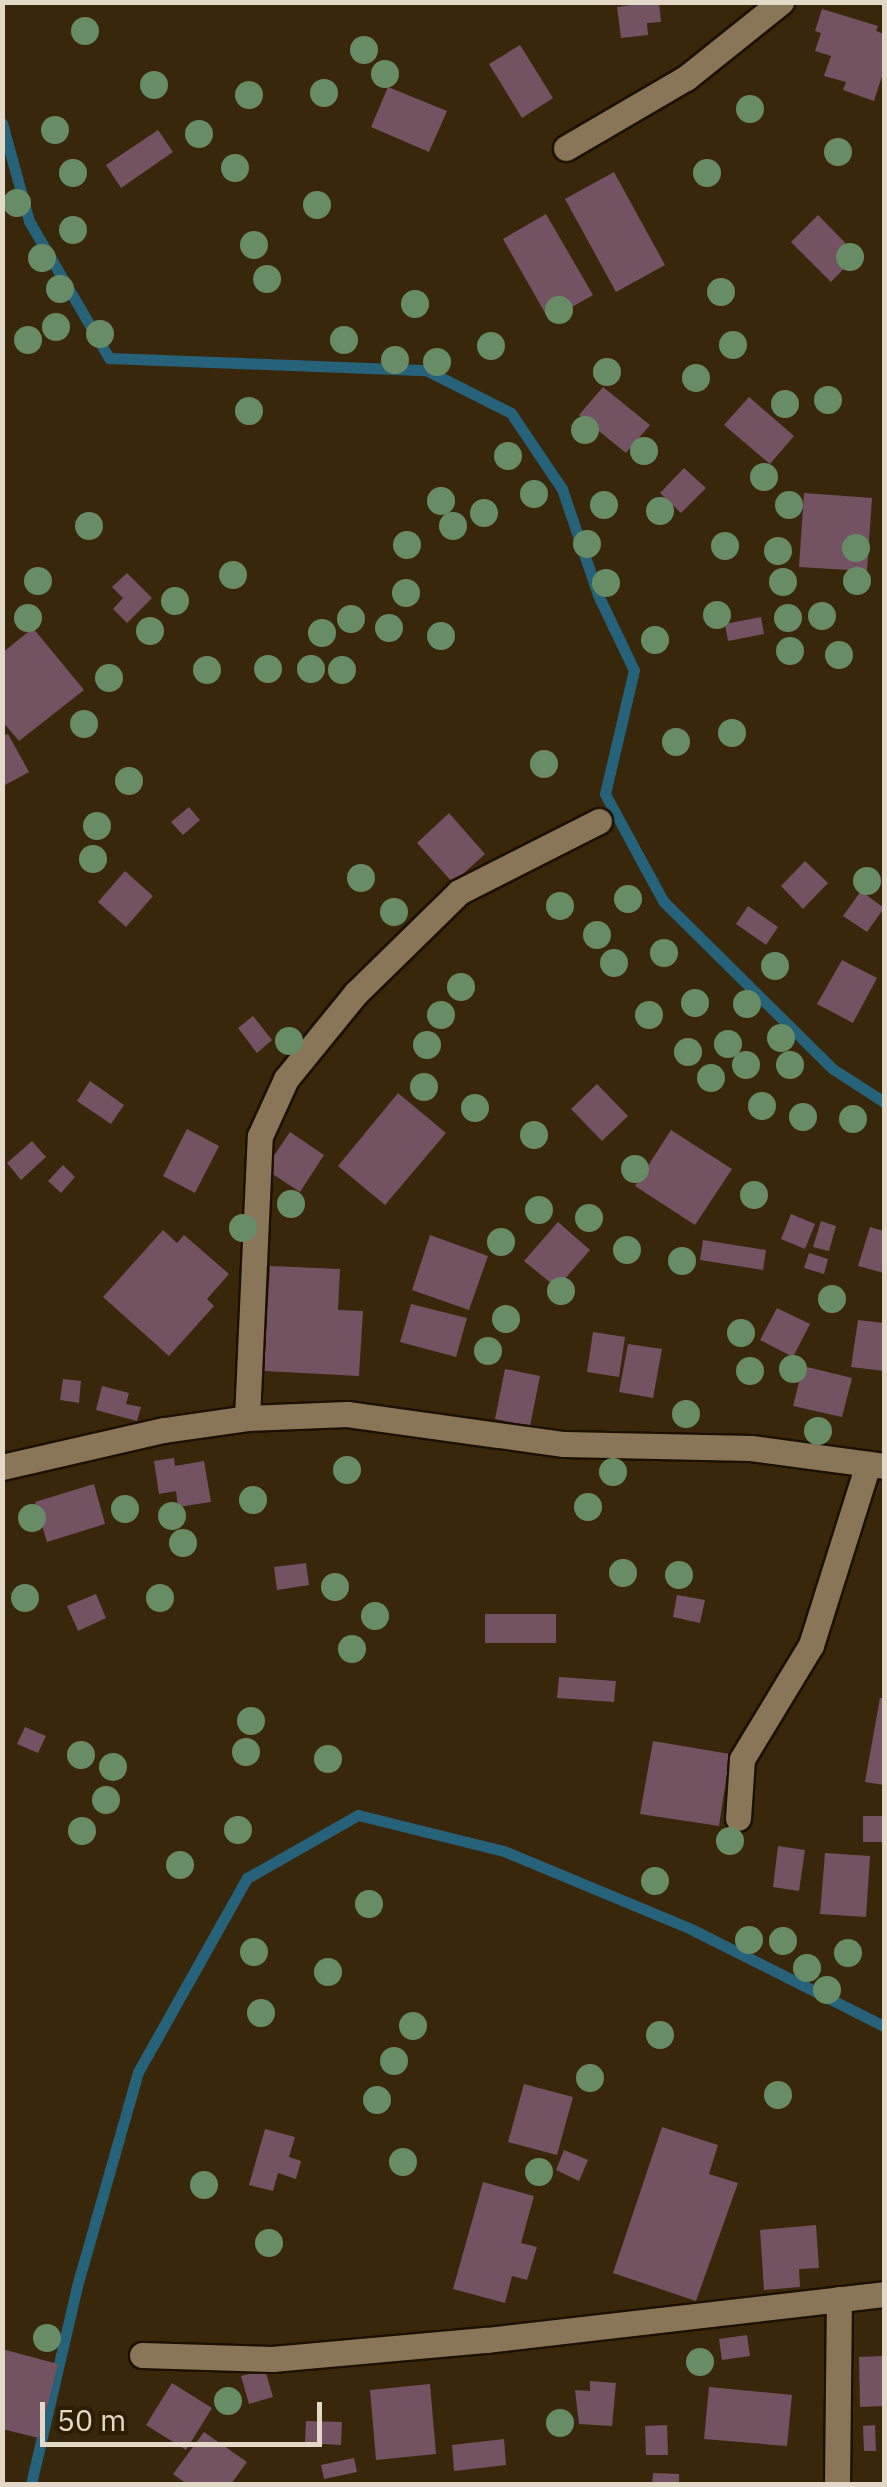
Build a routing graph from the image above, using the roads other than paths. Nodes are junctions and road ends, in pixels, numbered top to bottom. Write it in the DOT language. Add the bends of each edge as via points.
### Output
graph roads {
  1 [pos="781,2"];
  2 [pos="566,148"];
  3 [pos="599,821"];
  4 [pos="247,1418"];
  5 [pos="876,1465"];
  6 [pos="2,1467"];
  7 [pos="738,1818"];
  8 [pos="884,2294"];
  9 [pos="840,2300"];
  10 [pos="142,2355"];
  11 [pos="837,2484"];
  1 -- 2 [label="street" via="686,78"];
  3 -- 4 [label="street" via="460,892 356,993 286,1079 260,1136"];
  4 -- 5 [label="street" via="346,1414 564,1444 752,1448"];
  4 -- 6 [label="street"];
  5 -- 7 [label="street" via="811,1644 742,1759"];
  8 -- 9 [label="street"];
  9 -- 10 [label="street" via="272,2358"];
  9 -- 11 [label="street"];
}
